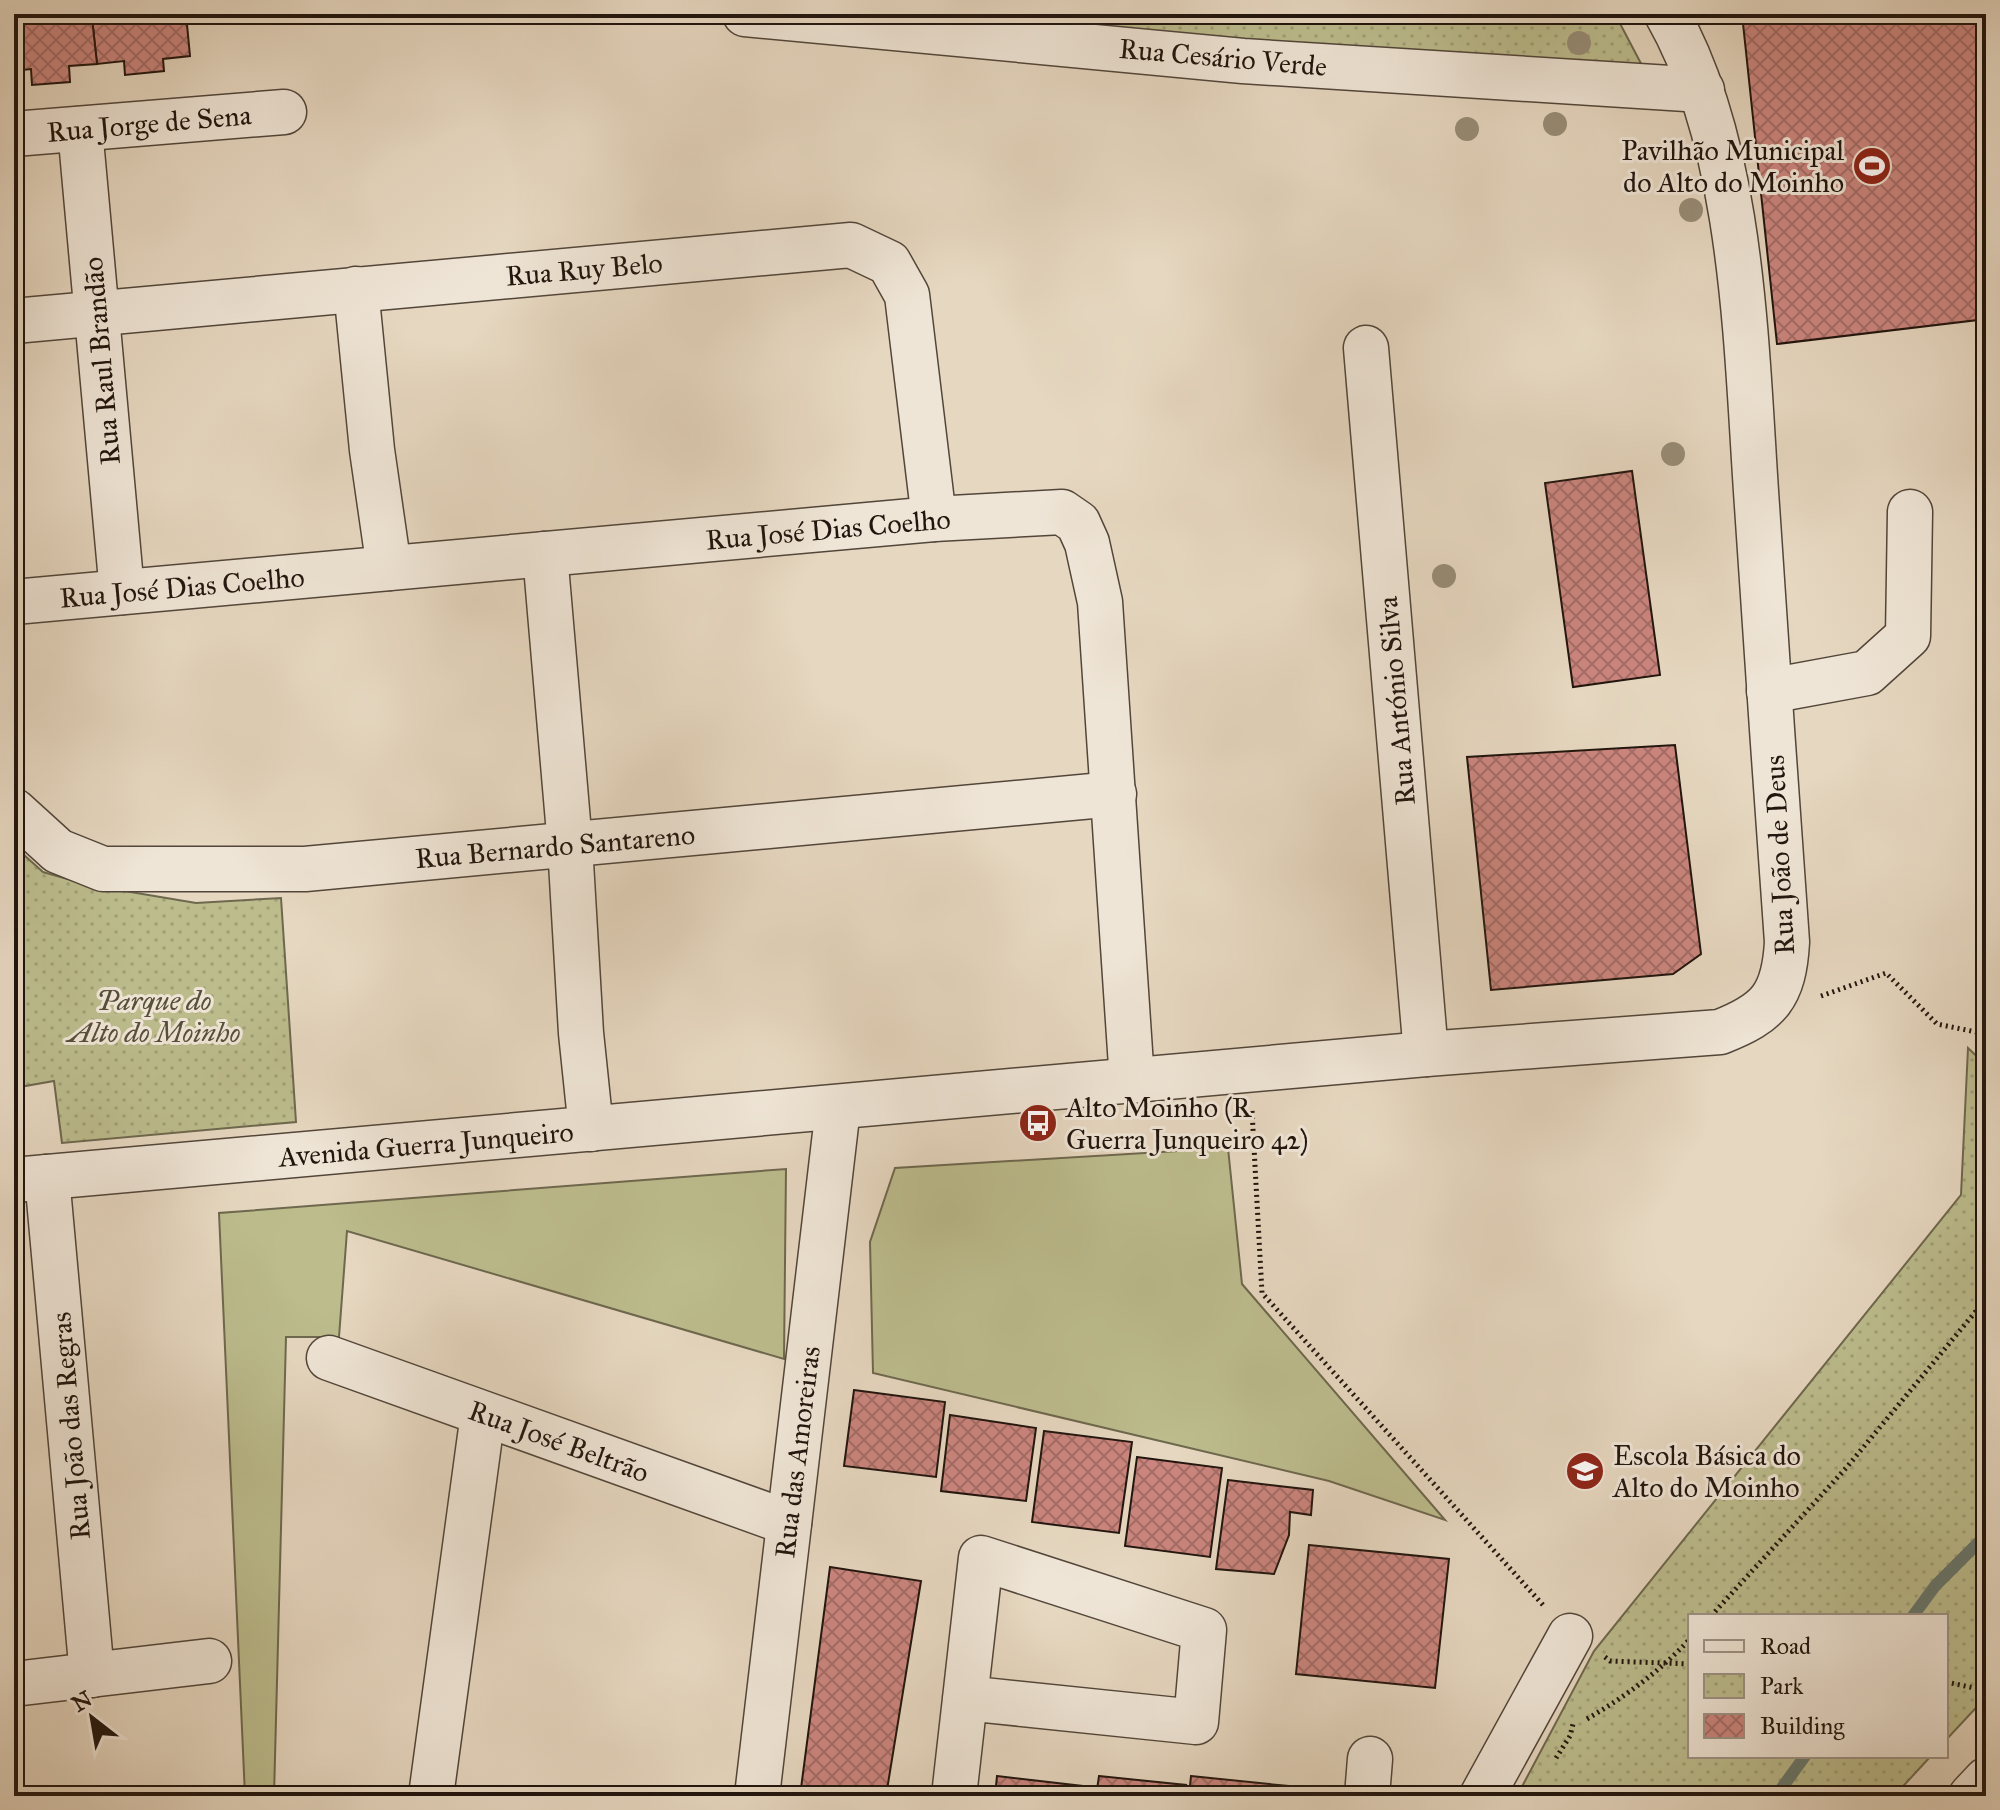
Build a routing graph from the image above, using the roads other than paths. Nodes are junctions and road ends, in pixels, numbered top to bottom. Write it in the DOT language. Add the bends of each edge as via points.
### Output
graph roads {
  1 [pos="745,14"];
  2 [pos="1667,14"];
  3 [pos="1702,90"];
  4 [pos="284,112"];
  5 [pos="80,129"];
  6 [pos="14,134"];
  7 [pos="356,289"];
  8 [pos="96,312"];
  9 [pos="14,321"];
  10 [pos="1366,348"];
  11 [pos="1910,512"];
  12 [pos="934,519"];
  13 [pos="545,554"];
  14 [pos="389,568"];
  15 [pos="122,592"];
  16 [pos="14,602"];
  17 [pos="1769,691"];
  18 [pos="1114,794"];
  19 [pos="14,811"];
  20 [pos="570,845"];
  21 [pos="1426,1054"];
  22 [pos="1132,1081"];
  23 [pos="838,1108"];
  24 [pos="591,1129"];
  25 [pos="30,1178"];
  26 [pos="329,1358"];
  27 [pos="483,1414"];
  28 [pos="789,1523"];
  29 [pos="1570,1636"];
  30 [pos="209,1661"];
  31 [pos="92,1675"];
  32 [pos="14,1684"];
  33 [pos="965,1698"];
  34 [pos="1986,1780"];
  35 [pos="431,1796"];
  36 [pos="757,1796"];
  37 [pos="954,1796"];
  38 [pos="1482,1796"];
  39 [pos="1971,1796"];
  1 -- 3 [label="street, Rua Cesário Verde" via="1243,61"];
  2 -- 3 [label="street, Rua João de Deus"];
  3 -- 17 [label="street, Rua João de Deus" via="1723,169 1743,303"];
  4 -- 5 [label="street, Rua Jorge de Sena"];
  5 -- 6 [label="street, Rua Jorge de Sena"];
  5 -- 8 [label="street, Rua Raul Brandão"];
  7 -- 8 [label="street, Rua Ruy Belo"];
  7 -- 12 [label="street, Rua Ruy Belo" via="851,245 889,263 907,295"];
  7 -- 14 [label="street"];
  8 -- 9 [label="street, Rua Ruy Belo"];
  8 -- 15 [label="street, Rua Raul Brandão"];
  10 -- 21 [label="street, Rua António Silva"];
  11 -- 17 [label="street" via="1908,636 1867,673"];
  12 -- 13 [label="street, Rua José Dias Coelho"];
  12 -- 18 [label="street, Rua José Dias Coelho" via="1062,512 1078,523 1100,602"];
  13 -- 14 [label="street, Rua José Dias Coelho"];
  13 -- 20 [label="street"];
  14 -- 15 [label="street, Rua José Dias Coelho"];
  15 -- 16 [label="street, Rua José Dias Coelho"];
  17 -- 21 [label="street, Rua João de Deus" via="1787,942 1786,966 1765,1008 1720,1032"];
  18 -- 20 [label="street, Rua Bernardo Santareno"];
  18 -- 22 [label="street, Rua José Dias Coelho"];
  19 -- 20 [label="street, Rua Bernardo Santareno" via="58,851 103,869 305,869"];
  20 -- 24 [label="street"];
  21 -- 22 [label="street, Rua João de Deus"];
  22 -- 23 [label="street, Rua João de Deus"];
  23 -- 24 [label="street, Avenida Guerra Junqueiro"];
  23 -- 28 [label="street, Rua das Amoreiras"];
  24 -- 25 [label="street, Avenida Guerra Junqueiro"];
  25 -- 31 [label="street, Rua João das Regras"];
  26 -- 27 [label="street, Rua José Beltrão"];
  27 -- 28 [label="street, Rua José Beltrão"];
  27 -- 35 [label="street"];
  28 -- 36 [label="street, Rua das Amoreiras"];
  29 -- 38 [label="street"];
  30 -- 31 [label="street"];
  31 -- 32 [label="street"];
  33 -- 33 [label="street" via="981,1558 1204,1630 1196,1722"];
  33 -- 37 [label="street"];
  34 -- 39 [label="street"];
}
